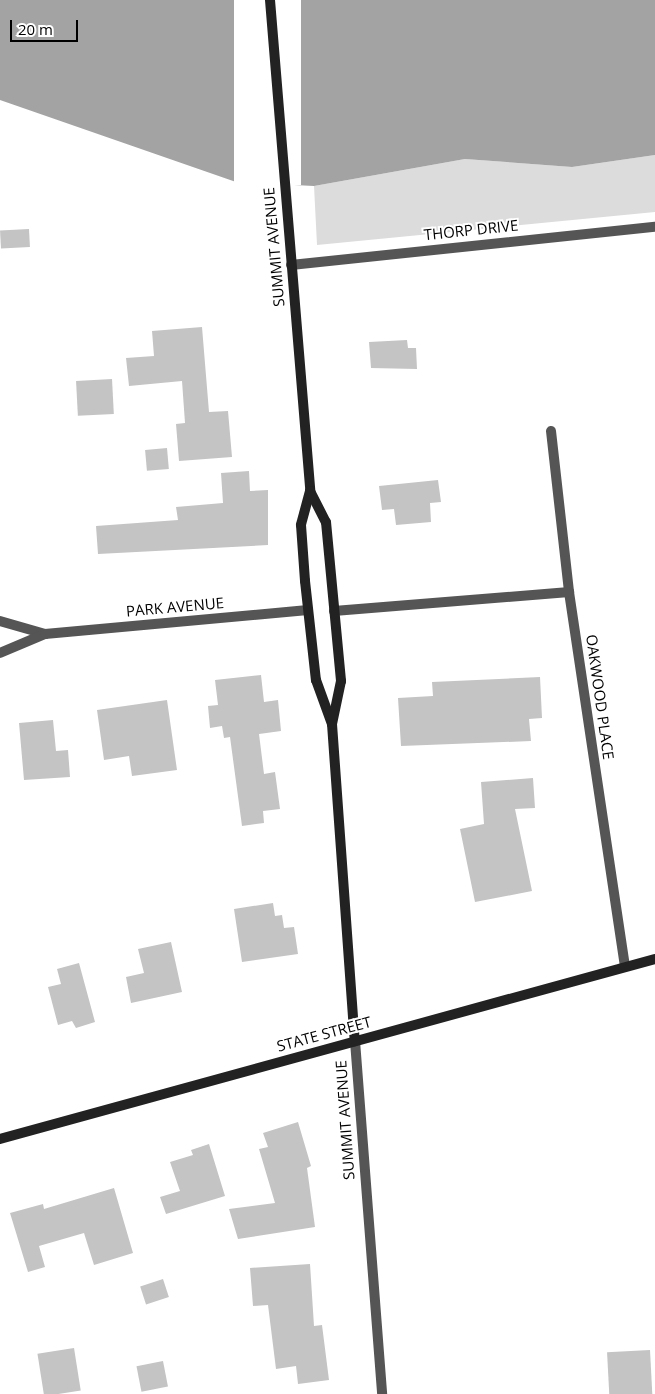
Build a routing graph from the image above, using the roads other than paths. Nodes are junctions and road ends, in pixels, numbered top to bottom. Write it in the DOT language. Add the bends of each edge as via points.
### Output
graph roads {
  1 [pos="270,0"];
  2 [pos="655,227"];
  3 [pos="291,264"];
  4 [pos="551,432"];
  5 [pos="310,491"];
  6 [pos="569,592"];
  7 [pos="308,610"];
  8 [pos="334,612"];
  9 [pos="0,621"];
  10 [pos="45,634"];
  11 [pos="0,653"];
  12 [pos="332,724"];
  13 [pos="655,959"];
  14 [pos="624,967"];
  15 [pos="355,1041"];
  16 [pos="0,1139"];
  17 [pos="382,1394"];
  1 -- 3 [label="main road, SUMMIT AVENUE"];
  2 -- 3 [label="street, THORP DRIVE"];
  3 -- 5 [label="main road, SUMMIT AVENUE"];
  4 -- 6 [label="street, OAKWOOD PLACE"];
  5 -- 7 [label="main road, SUMMIT AVENUE" via="301,525"];
  5 -- 8 [label="main road, SUMMIT AVENUE" via="326,522"];
  6 -- 8 [label="street"];
  6 -- 14 [label="street, OAKWOOD PLACE"];
  7 -- 10 [label="street, PARK AVENUE"];
  7 -- 12 [label="main road, SUMMIT AVENUE" via="316,680"];
  8 -- 12 [label="main road, SUMMIT AVENUE" via="340,681"];
  9 -- 10 [label="street, PARK AVENUE"];
  10 -- 11 [label="street, PARK AVENUE"];
  12 -- 15 [label="main road, SUMMIT AVENUE"];
  13 -- 14 [label="main road, STATE STREET"];
  14 -- 15 [label="main road, STATE STREET"];
  15 -- 16 [label="main road, STATE STREET"];
  15 -- 17 [label="street, SUMMIT AVENUE"];
}
